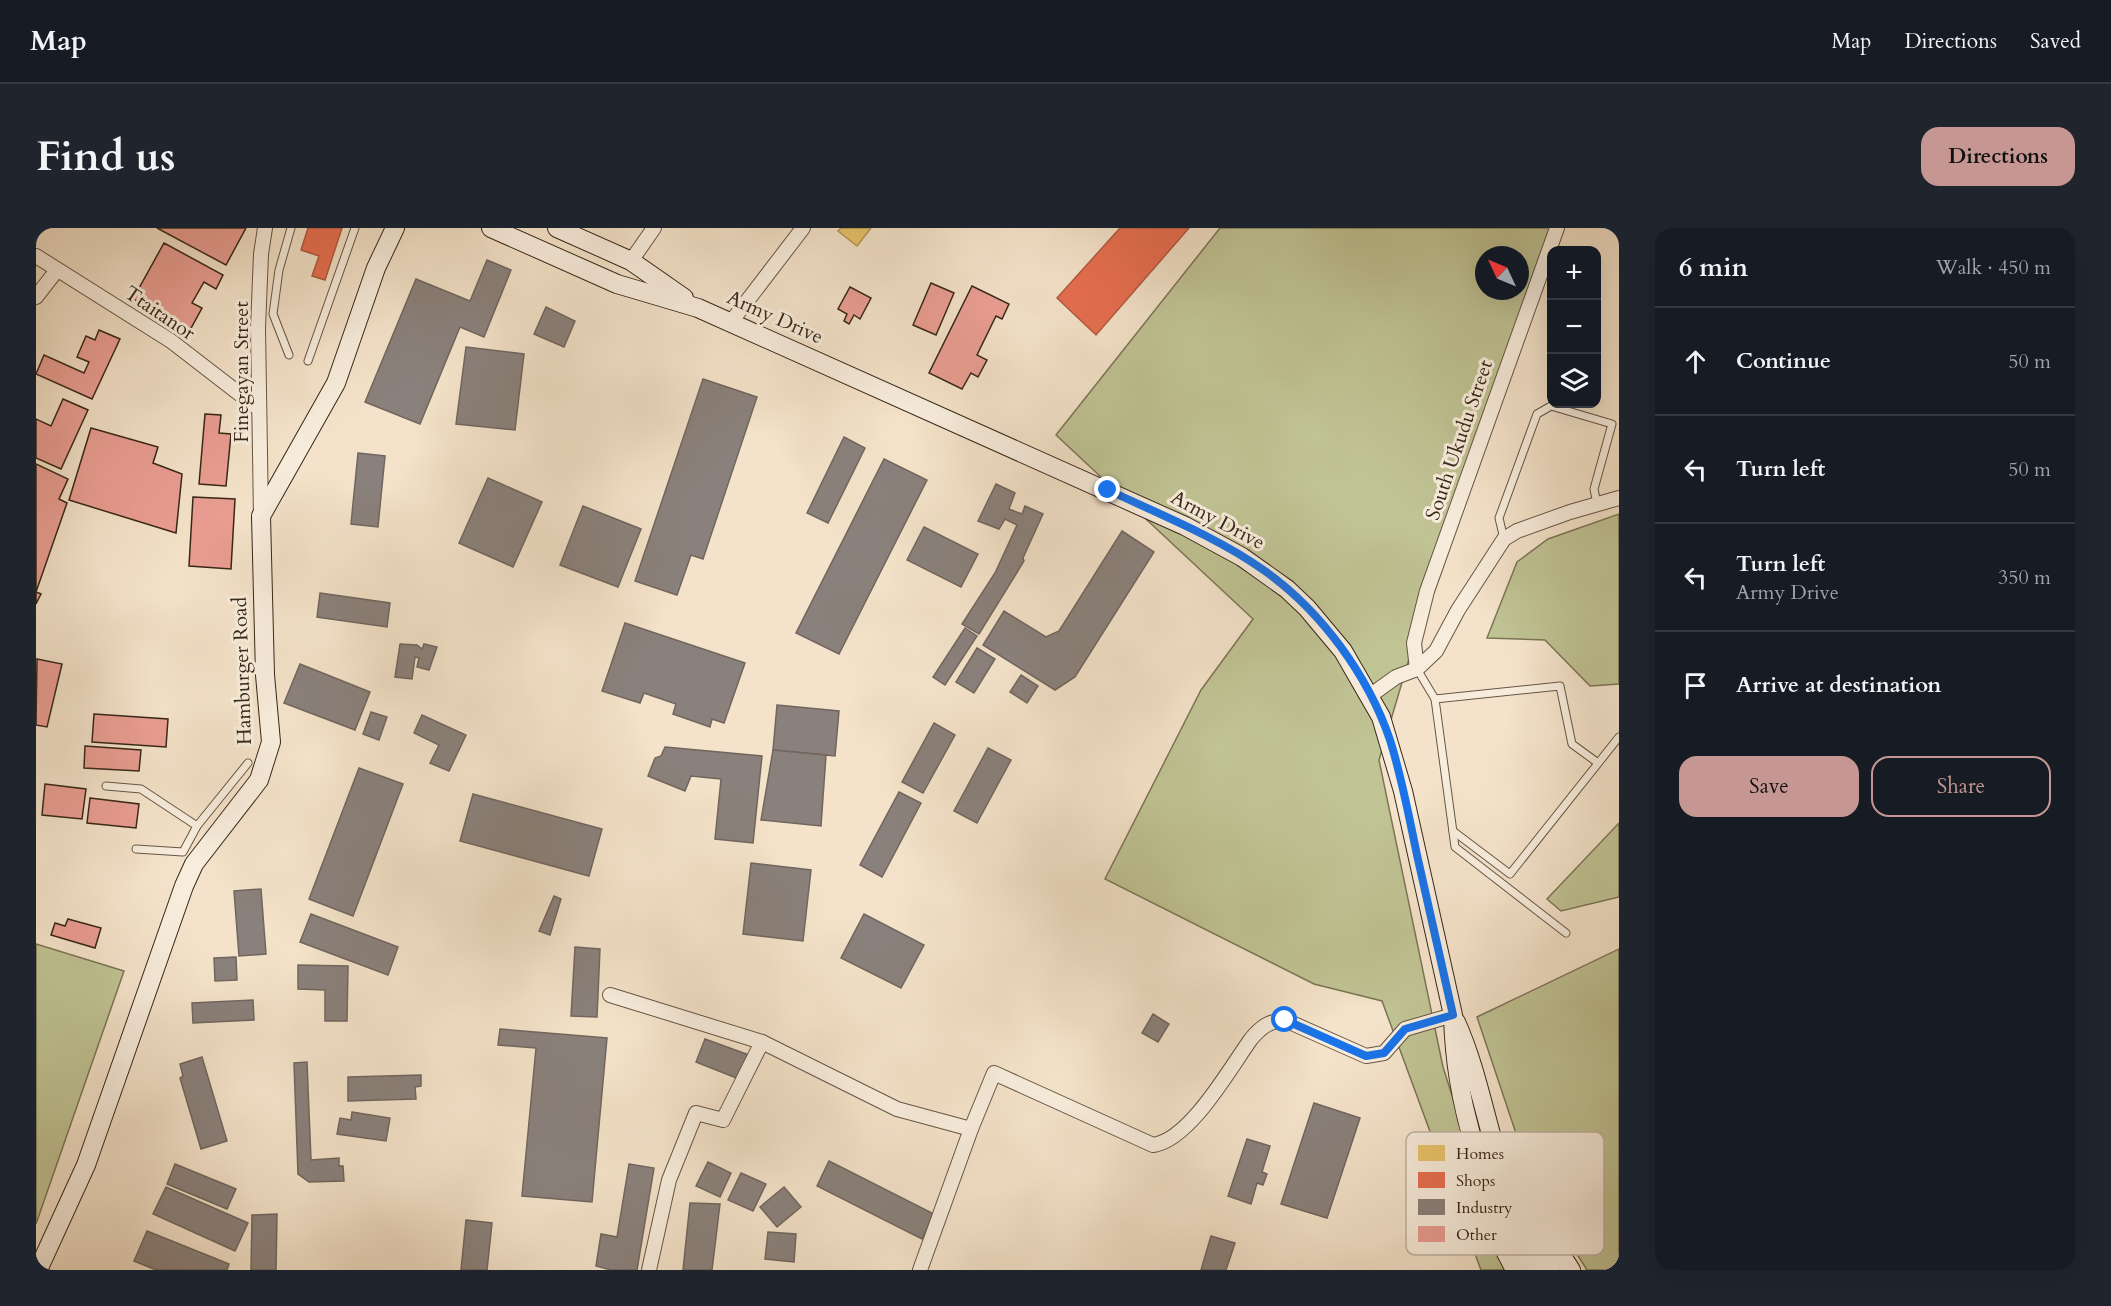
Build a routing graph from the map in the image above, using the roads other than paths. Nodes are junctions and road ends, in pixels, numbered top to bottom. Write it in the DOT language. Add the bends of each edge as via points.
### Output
graph roads {
  1 [pos="265,228"];
  2 [pos="291,228"];
  3 [pos="355,228"];
  4 [pos="396,228"];
  5 [pos="491,228"];
  6 [pos="557,228"];
  7 [pos="654,228"];
  8 [pos="804,228"];
  9 [pos="1557,228"];
  10 [pos="36,256"];
  11 [pos="631,261"];
  12 [pos="57,270"];
  13 [pos="36,297"];
  14 [pos="698,308"];
  15 [pos="731,322"];
  16 [pos="289,355"];
  17 [pos="308,361"];
  18 [pos="259,409"];
  19 [pos="1619,498"];
  20 [pos="1597,504"];
  21 [pos="261,516"];
  22 [pos="1504,538"];
  23 [pos="1417,669"];
  24 [pos="1371,695"];
  25 [pos="1435,699"];
  26 [pos="1619,737"];
  27 [pos="248,763"];
  28 [pos="1598,763"];
  29 [pos="106,786"];
  30 [pos="197,826"];
  31 [pos="1453,831"];
  32 [pos="136,849"];
  33 [pos="190,856"];
  34 [pos="1566,933"];
  35 [pos="610,995"];
  36 [pos="1453,1015"];
  37 [pos="762,1042"];
  38 [pos="1478,1079"];
  39 [pos="1459,1086"];
  40 [pos="971,1129"];
  41 [pos="1464,1132"];
  42 [pos="1471,1132"];
  43 [pos="1492,1132"];
  44 [pos="1499,1132"];
  45 [pos="1507,1255"];
  46 [pos="1523,1255"];
  47 [pos="1542,1255"];
  48 [pos="1561,1255"];
  49 [pos="39,1260"];
  50 [pos="649,1270"];
  51 [pos="920,1270"];
  52 [pos="1515,1270"];
  53 [pos="1532,1270"];
  54 [pos="1551,1270"];
  55 [pos="1571,1270"];
  1 -- 18 [label="street, Finegayan Street" via="258,328"];
  2 -- 16 [label="lane" via="279,270 273,314"];
  3 -- 17 [label="lane"];
  4 -- 21 [label="main road" via="376,268 336,383"];
  5 -- 14 [label="main road, Army Drive" via="617,285"];
  6 -- 11 [label="main road, Army Drive"];
  7 -- 11 [label="street"];
  8 -- 15 [label="street"];
  9 -- 23 [label="street, South Ukudu Street" via="1427,591 1414,643"];
  10 -- 12 [label="street, Ttaitanor"];
  11 -- 14 [label="main road, Army Drive"];
  12 -- 13 [label="street"];
  12 -- 18 [label="street, Ttaitanor" via="171,340"];
  14 -- 15 [label="main road, Army Drive"];
  15 -- 24 [label="main road, Army Drive" via="1220,543 1265,571 1307,608 1343,651"];
  18 -- 21 [label="street, Finegayan Street"];
  19 -- 20 [label="street"];
  20 -- 22 [label="street"];
  20 -- 22 [label="lane" via="1594,489 1612,424 1551,406 1537,414 1499,518"];
  21 -- 33 [label="main road, Hamburger Road" via="265,675 271,742 259,780"];
  22 -- 23 [label="street" via="1436,651"];
  23 -- 24 [label="street" via="1396,677"];
  23 -- 25 [label="lane"];
  24 -- 36 [label="main road, Army Drive" via="1397,766"];
  25 -- 28 [label="lane" via="1560,686 1572,744"];
  25 -- 31 [label="lane"];
  26 -- 28 [label="lane"];
  27 -- 30 [label="lane"];
  28 -- 31 [label="lane" via="1510,874"];
  29 -- 30 [label="lane" via="141,789"];
  30 -- 33 [label="lane"];
  31 -- 34 [label="lane" via="1455,847"];
  32 -- 33 [label="lane"];
  33 -- 49 [label="main road, Hamburger Road" via="180,896 86,1165"];
  35 -- 37 [label="street"];
  36 -- 38 [label="main road, Army Drive"];
  36 -- 39 [label="main road, Army Drive"];
  36 -- 40 [label="street" via="1405,1029 1384,1053 1366,1056 1285,1020 1273,1021 1261,1028 1194,1117 1163,1144 1154,1145 994,1073"];
  37 -- 40 [label="street" via="897,1109"];
  37 -- 50 [label="street" via="723,1120 696,1113 669,1180"];
  38 -- 43 [label="main road, Army Drive"];
  38 -- 44 [label="main road"];
  39 -- 41 [label="main road"];
  39 -- 42 [label="main road, Army Drive"];
  40 -- 51 [label="street"];
  45 -- 52 [label="main road"];
  46 -- 53 [label="main road, Army Drive"];
  47 -- 54 [label="main road, Army Drive"];
  48 -- 55 [label="main road"];
}
